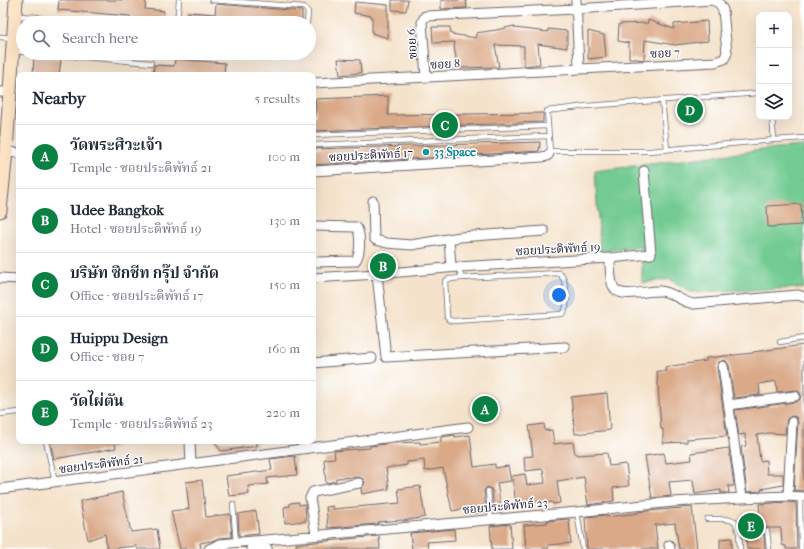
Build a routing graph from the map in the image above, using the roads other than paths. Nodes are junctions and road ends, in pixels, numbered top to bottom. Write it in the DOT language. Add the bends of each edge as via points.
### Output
graph roads {
  1 [pos="16,0"];
  2 [pos="179,0"];
  3 [pos="212,0"];
  4 [pos="712,0"];
  5 [pos="576,5"];
  6 [pos="15,16"];
  7 [pos="178,16"];
  8 [pos="308,16"];
  9 [pos="16,32"];
  10 [pos="0,37"];
  11 [pos="16,46"];
  12 [pos="16,51"];
  13 [pos="117,60"];
  14 [pos="151,63"];
  15 [pos="579,68"];
  16 [pos="426,78"];
  17 [pos="316,83"];
  18 [pos="5,92"];
  19 [pos="756,93"];
  20 [pos="662,100"];
  21 [pos="772,120"];
  22 [pos="548,126"];
  23 [pos="316,135"];
  24 [pos="548,136"];
  25 [pos="804,138"];
  26 [pos="774,140"];
  27 [pos="316,145"];
  28 [pos="667,149"];
  29 [pos="13,153"];
  30 [pos="549,153"];
  31 [pos="2,167"];
  32 [pos="316,170"];
  33 [pos="644,170"];
  34 [pos="1,197"];
  35 [pos="373,201"];
  36 [pos="0,211"];
  37 [pos="316,226"];
  38 [pos="544,231"];
  39 [pos="449,239"];
  40 [pos="610,258"];
  41 [pos="316,262"];
  42 [pos="455,267"];
  43 [pos="377,274"];
  44 [pos="0,278"];
  45 [pos="16,278"];
  46 [pos="316,278"];
  47 [pos="462,278"];
  48 [pos="804,297"];
  49 [pos="804,338"];
  50 [pos="780,342"];
  51 [pos="565,347"];
  52 [pos="372,358"];
  53 [pos="316,363"];
  54 [pos="723,366"];
  55 [pos="795,396"];
  56 [pos="729,405"];
  57 [pos="16,412"];
  58 [pos="0,414"];
  59 [pos="792,422"];
  60 [pos="468,427"];
  61 [pos="47,444"];
  62 [pos="190,444"];
  63 [pos="191,464"];
  64 [pos="55,482"];
  65 [pos="359,484"];
  66 [pos="0,489"];
  67 [pos="488,491"];
  68 [pos="788,496"];
  69 [pos="802,497"];
  70 [pos="742,498"];
  71 [pos="233,504"];
  72 [pos="577,512"];
  73 [pos="707,519"];
  74 [pos="491,520"];
  75 [pos="738,533"];
  76 [pos="316,534"];
  77 [pos="236,543"];
  78 [pos="209,549"];
  79 [pos="251,549"];
  80 [pos="267,549"];
  81 [pos="583,549"];
  82 [pos="740,549"];
  83 [pos="769,549"];
  84 [pos="801,549"];
  1 -- 6 [label="main road"];
  2 -- 7 [label="lane"];
  3 -- 8 [label="lane" via="304,7"];
  4 -- 5 [label="street"];
  4 -- 15 [label="street, ซอย 7" via="719,3 723,10 727,53 724,59 715,62"];
  5 -- 15 [label="street"];
  5 -- 16 [label="street, ซอย 6" via="425,16 422,22"];
  6 -- 9 [label="main road"];
  10 -- 11 [label="lane"];
  12 -- 18 [label="main road"];
  13 -- 14 [label="lane"];
  15 -- 16 [label="street, ซอย 8"];
  16 -- 17 [label="street, ซอย 8"];
  18 -- 29 [label="main road"];
  19 -- 20 [label="lane"];
  20 -- 22 [label="lane" via="547,111"];
  20 -- 28 [label="lane"];
  21 -- 26 [label="lane"];
  22 -- 23 [label="lane"];
  22 -- 24 [label="lane"];
  24 -- 27 [label="lane"];
  24 -- 30 [label="lane"];
  25 -- 26 [label="lane"];
  26 -- 28 [label="lane"];
  28 -- 30 [label="lane"];
  29 -- 31 [label="main road"];
  30 -- 32 [label="street, ซอยประดิพัทธ์ 17" via="542,157"];
  31 -- 34 [label="main road"];
  33 -- 40 [label="street" via="651,254"];
  34 -- 36 [label="main road"];
  35 -- 39 [label="street" via="376,240 411,245"];
  37 -- 41 [label="street" via="356,227 359,232 359,255 355,261"];
  38 -- 39 [label="street"];
  39 -- 42 [label="street"];
  40 -- 42 [label="street, ซอยประดิพัทธ์ 19"];
  40 -- 48 [label="street, ซอยประดิพัทธ์ 19" via="613,286 622,293 659,291 672,293 681,301 694,304 798,295"];
  42 -- 43 [label="street, ซอยประดิพัทธ์ 19"];
  42 -- 47 [label="lane"];
  43 -- 46 [label="street, ซอยประดิพัทธ์ 19"];
  43 -- 51 [label="street" via="386,357"];
  44 -- 45 [label="street"];
  47 -- 47 [label="lane" via="446,281 449,320 562,314 567,306 565,280 559,273"];
  49 -- 50 [label="lane"];
  52 -- 53 [label="street"];
  54 -- 56 [label="street"];
  55 -- 56 [label="street"];
  56 -- 70 [label="street"];
  57 -- 58 [label="lane"];
  59 -- 68 [label="street"];
  60 -- 63 [label="street, ซอยประดิพัทธ์ 21"];
  61 -- 64 [label="lane"];
  62 -- 63 [label="street"];
  63 -- 64 [label="street, ซอยประดิพัทธ์ 21"];
  64 -- 66 [label="street, ซอยประดิพัทธ์ 21"];
  65 -- 76 [label="street" via="313,492 310,498"];
  67 -- 74 [label="lane"];
  68 -- 69 [label="street, ซอยประดิพัทธ์ 23"];
  68 -- 70 [label="street, ซอยประดิพัทธ์ 23"];
  69 -- 84 [label="lane"];
  70 -- 72 [label="street, ซอยประดิพัทธ์ 23"];
  71 -- 77 [label="lane"];
  72 -- 74 [label="street, ซอยประดิพัทธ์ 23"];
  72 -- 81 [label="lane"];
  73 -- 75 [label="lane" via="735,521"];
  74 -- 76 [label="street, ซอยประดิพัทธ์ 23"];
  75 -- 82 [label="lane"];
  75 -- 83 [label="lane" via="767,531"];
  76 -- 77 [label="street, ซอยประดิพัทธ์ 23"];
  77 -- 78 [label="street, ซอยประดิพัทธ์ 23" via="220,544"];
  79 -- 80 [label="street"];
}
